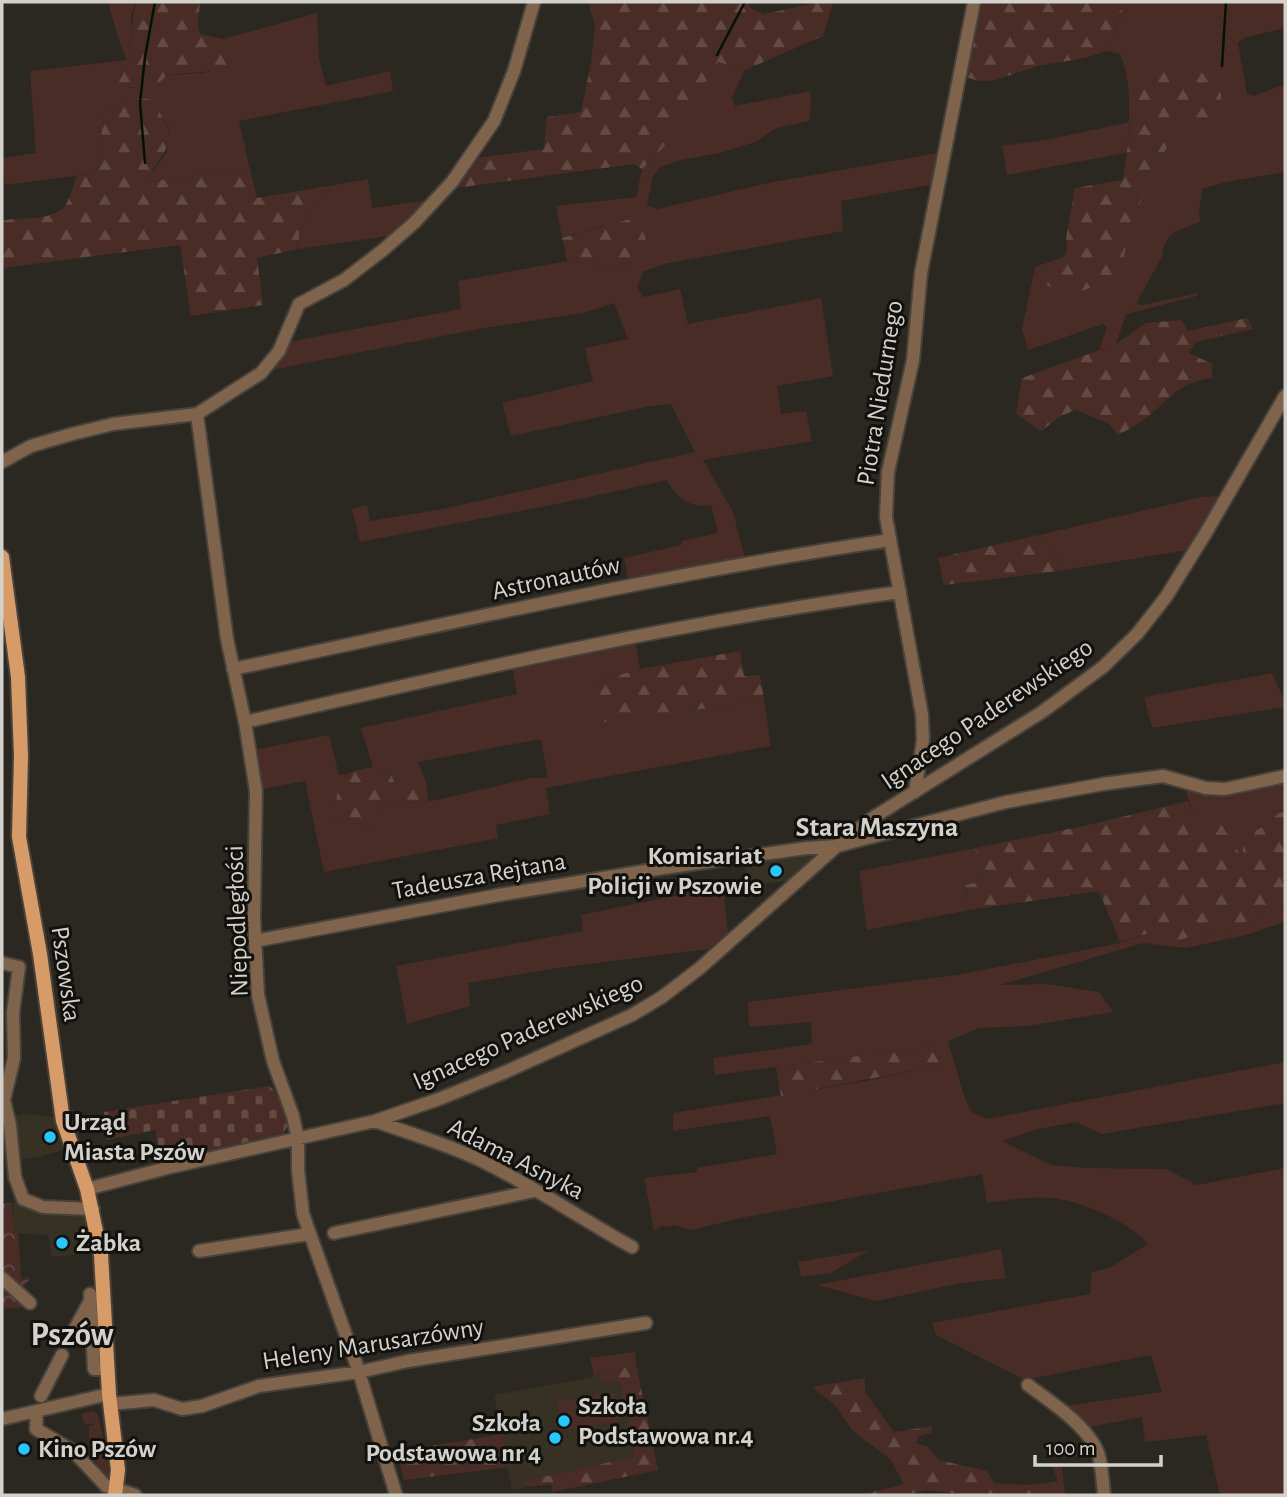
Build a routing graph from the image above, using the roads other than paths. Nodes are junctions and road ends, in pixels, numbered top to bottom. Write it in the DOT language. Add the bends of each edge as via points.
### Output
graph roads {
  1 [pos="534,2"];
  2 [pos="974,2"];
  3 [pos="1285,396"];
  4 [pos="197,414"];
  5 [pos="2,462"];
  6 [pos="890,540"];
  7 [pos="2,557"];
  8 [pos="900,592"];
  9 [pos="233,669"];
  10 [pos="245,722"];
  11 [pos="1285,776"];
  12 [pos="915,792"];
  13 [pos="837,846"];
  14 [pos="254,941"];
  15 [pos="40,954"];
  16 [pos="2,963"];
  17 [pos="19,967"];
  18 [pos="375,1121"];
  19 [pos="298,1139"];
  20 [pos="88,1189"];
  21 [pos="534,1191"];
  22 [pos="93,1209"];
  23 [pos="334,1233"];
  24 [pos="309,1234"];
  25 [pos="632,1247"];
  26 [pos="200,1251"];
  27 [pos="2,1278"];
  28 [pos="30,1303"];
  29 [pos="646,1323"];
  30 [pos="72,1334"];
  31 [pos="62,1355"];
  32 [pos="96,1369"];
  33 [pos="359,1371"];
  34 [pos="1028,1385"];
  35 [pos="41,1396"];
  36 [pos="110,1399"];
  37 [pos="37,1411"];
  38 [pos="2,1419"];
  39 [pos="116,1492"];
  40 [pos="135,1495"];
  41 [pos="396,1495"];
  42 [pos="1104,1495"];
  1 -- 4 [label="street" via="494,121 452,182 383,250 344,280 299,304 279,351 261,373"];
  2 -- 6 [label="street, Piotra Niedurnego" via="921,273 913,360 888,472"];
  3 -- 12 [label="street, Ignacego Paderewskiego" via="1166,597 1137,634 1083,682"];
  4 -- 5 [label="street" via="72,434 31,446"];
  4 -- 9 [label="street, Niepodległości"];
  6 -- 8 [label="street, Piotra Niedurnego"];
  6 -- 9 [label="street, Astronautów" via="623,586"];
  7 -- 15 [label="main road, Pszowska" via="18,677 19,837"];
  8 -- 10 [label="street" via="576,647"];
  8 -- 12 [label="street, Piotra Niedurnego" via="922,715"];
  9 -- 10 [label="street, Niepodległości"];
  10 -- 14 [label="street, Niepodległości" via="256,791"];
  11 -- 13 [label="street, Tadeusza Rejtana" via="1225,789 1163,776 1103,784 1006,802"];
  12 -- 13 [label="street, Ignacego Paderewskiego"];
  13 -- 14 [label="street, Tadeusza Rejtana" via="512,892"];
  13 -- 18 [label="street, Ignacego Paderewskiego" via="701,968 632,1015 439,1099"];
  14 -- 19 [label="street, Niepodległości" via="258,995 272,1061"];
  15 -- 17 [label="street"];
  15 -- 20 [label="main road, Pszowska" via="63,1121"];
  16 -- 17 [label="street"];
  17 -- 22 [label="street" via="14,1058 4,1100 15,1177 23,1199 43,1207"];
  18 -- 19 [label="street, Ignacego Paderewskiego"];
  18 -- 21 [label="street, Adama Asnyka" via="458,1150"];
  19 -- 20 [label="street, Ignacego Paderewskiego"];
  19 -- 24 [label="street, Niepodległości" via="303,1214"];
  20 -- 22 [label="main road, Pszowska"];
  21 -- 23 [label="street"];
  21 -- 25 [label="street, Adama Asnyka"];
  22 -- 36 [label="main road, Pszowska" via="101,1255"];
  24 -- 26 [label="street"];
  24 -- 33 [label="street, Niepodległości"];
  27 -- 28 [label="street"];
  29 -- 33 [label="street, Heleny Marusarzówny"];
  30 -- 32 [label="street" via="90,1296"];
  31 -- 35 [label="street"];
  33 -- 36 [label="street, Heleny Marusarzówny" via="259,1386 182,1409 154,1400"];
  33 -- 41 [label="street, Niepodległości"];
  34 -- 42 [label="street" via="1091,1440 1099,1455"];
  36 -- 37 [label="street, Heleny Marusarzówny"];
  36 -- 39 [label="main road, Pszowska"];
  37 -- 38 [label="street, Heleny Marusarzówny"];
  37 -- 39 [label="street" via="36,1429 74,1451"];
  39 -- 40 [label="street"];
}
